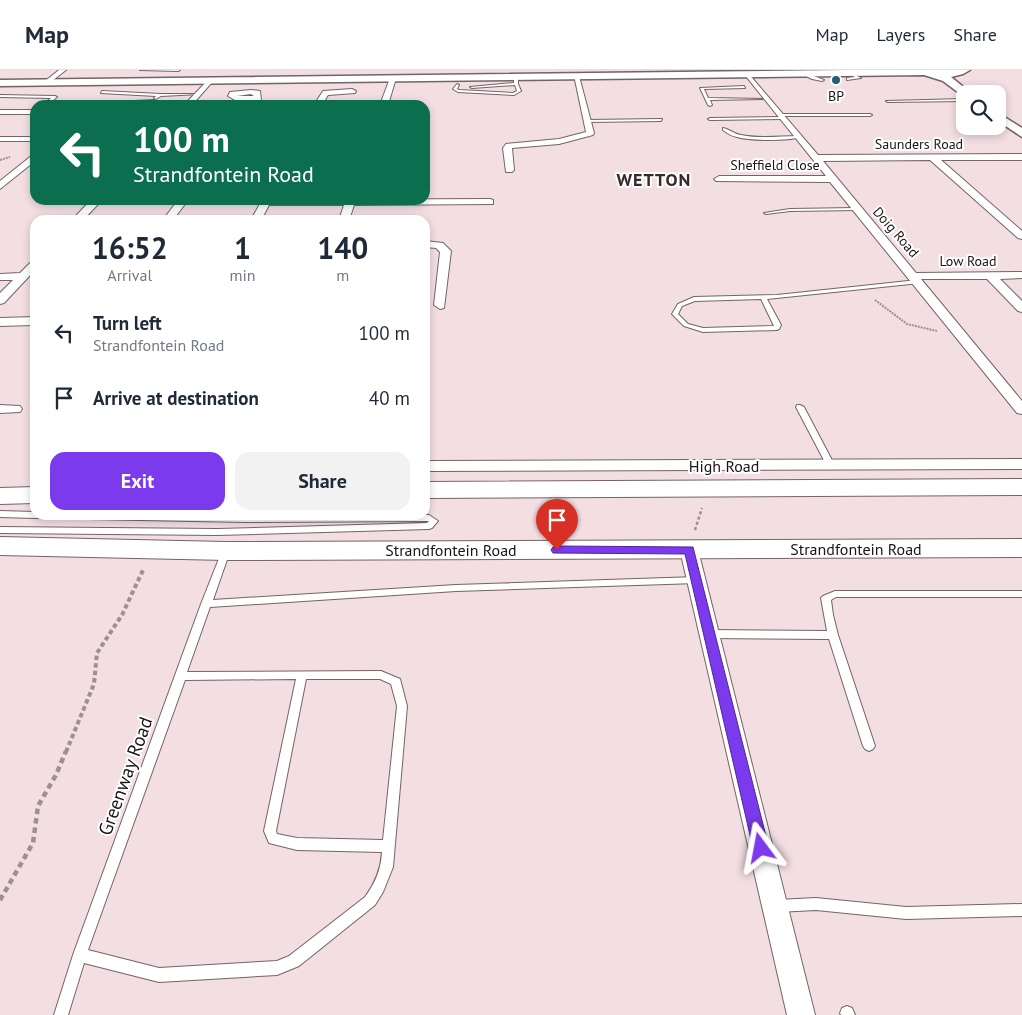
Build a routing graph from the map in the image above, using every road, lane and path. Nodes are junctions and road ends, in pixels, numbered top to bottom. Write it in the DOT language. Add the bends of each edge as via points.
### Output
graph roads {
  1 [pos="63,70"];
  2 [pos="142,70"];
  3 [pos="178,70"];
  4 [pos="884,70"];
  5 [pos="923,71"];
  6 [pos="964,71"];
  7 [pos="853,73"];
  8 [pos="747,74"];
  9 [pos="813,74"];
  10 [pos="576,76"];
  11 [pos="393,78"];
  12 [pos="516,80"];
  13 [pos="210,81"];
  14 [pos="455,81"];
  15 [pos="46,82"];
  16 [pos="0,83"];
  17 [pos="964,85"];
  18 [pos="469,86"];
  19 [pos="956,86"];
  20 [pos="744,87"];
  21 [pos="352,91"];
  22 [pos="102,92"];
  23 [pos="463,92"];
  24 [pos="198,94"];
  25 [pos="160,95"];
  26 [pos="0,96"];
  27 [pos="707,99"];
  28 [pos="768,99"];
  29 [pos="51,100"];
  30 [pos="156,100"];
  31 [pos="193,100"];
  32 [pos="321,100"];
  33 [pos="386,100"];
  34 [pos="956,100"];
  35 [pos="888,101"];
  36 [pos="710,106"];
  37 [pos="30,112"];
  38 [pos="1,113"];
  39 [pos="1006,114"];
  40 [pos="870,115"];
  41 [pos="782,117"];
  42 [pos="710,119"];
  43 [pos="661,120"];
  44 [pos="588,121"];
  45 [pos="1006,122"];
  46 [pos="1022,124"];
  47 [pos="724,129"];
  48 [pos="1022,133"];
  49 [pos="799,137"];
  50 [pos="0,139"];
  51 [pos="30,139"];
  52 [pos="1022,157"];
  53 [pos="816,158"];
  54 [pos="933,158"];
  55 [pos="30,160"];
  56 [pos="508,170"];
  57 [pos="719,179"];
  58 [pos="832,179"];
  59 [pos="0,186"];
  60 [pos="430,202"];
  61 [pos="490,202"];
  62 [pos="91,205"];
  63 [pos="180,205"];
  64 [pos="856,209"];
  65 [pos="766,213"];
  66 [pos="82,215"];
  67 [pos="172,215"];
  68 [pos="1022,236"];
  69 [pos="430,244"];
  70 [pos="30,269"];
  71 [pos="1022,275"];
  72 [pos="0,276"];
  73 [pos="23,276"];
  74 [pos="990,276"];
  75 [pos="916,279"];
  76 [pos="846,288"];
  77 [pos="763,298"];
  78 [pos="0,300"];
  79 [pos="440,305"];
  80 [pos="1022,308"];
  81 [pos="30,321"];
  82 [pos="0,322"];
  83 [pos="962,337"];
  84 [pos="800,407"];
  85 [pos="1022,410"];
  86 [pos="1022,464"];
  87 [pos="430,466"];
  88 [pos="831,466"];
  89 [pos="1022,487"];
  90 [pos="708,489"];
  91 [pos="430,490"];
  92 [pos="30,495"];
  93 [pos="0,496"];
  94 [pos="0,514"];
  95 [pos="30,515"];
  96 [pos="430,519"];
  97 [pos="0,530"];
  98 [pos="0,546"];
  99 [pos="1022,548"];
  100 [pos="689,550"];
  101 [pos="226,551"];
  102 [pos="147,561"];
  103 [pos="697,580"];
  104 [pos="1022,594"];
  105 [pos="206,604"];
  106 [pos="710,634"];
  107 [pos="833,635"];
  108 [pos="302,675"];
  109 [pos="180,676"];
  110 [pos="869,746"];
  111 [pos="389,846"];
  112 [pos="0,900"];
  113 [pos="775,906"];
  114 [pos="1022,910"];
  115 [pos="80,956"];
  116 [pos="61,1015"];
  117 [pos="801,1015"];
  1 -- 15 [label="street"];
  2 -- 3 [label="lane"];
  4 -- 7 [label="street"];
  5 -- 6 [label="street"];
  5 -- 7 [label="street"];
  5 -- 19 [label="street" via="947,79"];
  6 -- 17 [label="street"];
  7 -- 9 [label="street"];
  8 -- 9 [label="street"];
  8 -- 10 [label="street"];
  8 -- 28 [label="street, Doig Road"];
  10 -- 12 [label="street"];
  10 -- 44 [label="street"];
  11 -- 13 [label="street"];
  11 -- 14 [label="street"];
  11 -- 33 [label="street"];
  12 -- 14 [label="street"];
  12 -- 18 [label="lane"];
  12 -- 23 [label="lane" via="520,91 514,94"];
  13 -- 15 [label="street"];
  13 -- 24 [label="street"];
  14 -- 18 [label="lane"];
  14 -- 23 [label="lane" via="456,90"];
  15 -- 16 [label="street"];
  18 -- 23 [label="lane"];
  20 -- 27 [label="lane" via="702,88"];
  21 -- 32 [label="street" via="326,93"];
  22 -- 25 [label="lane"];
  24 -- 25 [label="lane"];
  24 -- 31 [label="street"];
  25 -- 30 [label="lane"];
  26 -- 29 [label="lane" via="55,97"];
  27 -- 28 [label="lane"];
  27 -- 36 [label="lane"];
  28 -- 41 [label="street, Doig Road"];
  34 -- 35 [label="lane"];
  37 -- 38 [label="street"];
  39 -- 46 [label="street"];
  40 -- 41 [label="lane"];
  41 -- 42 [label="lane"];
  41 -- 49 [label="street, Doig Road"];
  43 -- 44 [label="lane"];
  44 -- 56 [label="street" via="590,132 583,135 509,146"];
  45 -- 48 [label="street"];
  47 -- 49 [label="lane" via="728,134 740,137"];
  49 -- 53 [label="street, Doig Road"];
  50 -- 51 [label="street"];
  52 -- 54 [label="street, Saunders Road"];
  53 -- 54 [label="street, Saunders Road"];
  53 -- 58 [label="street, Doig Road"];
  54 -- 68 [label="street"];
  55 -- 59 [label="street"];
  57 -- 58 [label="street, Sheffield Close"];
  58 -- 64 [label="street, Doig Road"];
  60 -- 61 [label="street"];
  62 -- 66 [label="street"];
  63 -- 67 [label="street"];
  64 -- 65 [label="lane"];
  64 -- 75 [label="street, Doig Road"];
  69 -- 79 [label="street" via="439,245 446,251"];
  70 -- 73 [label="street"];
  71 -- 74 [label="street, Low Road"];
  72 -- 73 [label="street"];
  73 -- 78 [label="street"];
  74 -- 75 [label="street, Low Road"];
  74 -- 80 [label="street"];
  75 -- 76 [label="lane"];
  75 -- 83 [label="street, Doig Road"];
  76 -- 77 [label="lane"];
  76 -- 83 [label="path" via="876,300 907,324"];
  77 -- 77 [label="lane" via="694,299 680,305 675,314 686,325 703,330 777,328"];
  81 -- 82 [label="street"];
  83 -- 85 [label="street, Doig Road"];
  84 -- 88 [label="lane"];
  86 -- 88 [label="street, High Road"];
  87 -- 88 [label="street, High Road"];
  89 -- 90 [label="main road"];
  90 -- 91 [label="main road"];
  90 -- 100 [label="path"];
  92 -- 93 [label="main road"];
  94 -- 95 [label="lane"];
  96 -- 97 [label="lane" via="434,521 429,526 217,532"];
  98 -- 101 [label="main road, Strandfontein Road"];
  99 -- 100 [label="main road, Strandfontein Road"];
  100 -- 101 [label="main road, Strandfontein Road"];
  100 -- 103 [label="street"];
  101 -- 105 [label="lane, Greenway Road"];
  102 -- 112 [label="path" via="122,615 97,653 94,684 56,775 38,806 33,843"];
  103 -- 105 [label="lane" via="456,588"];
  103 -- 106 [label="street"];
  104 -- 107 [label="lane" via="835,594 826,598"];
  105 -- 109 [label="lane, Greenway Road"];
  106 -- 107 [label="lane"];
  106 -- 113 [label="street"];
  107 -- 110 [label="lane"];
  108 -- 109 [label="lane"];
  108 -- 111 [label="lane" via="380,675 396,682 402,706"];
  108 -- 111 [label="lane" via="270,831 272,839 297,844"];
  109 -- 115 [label="lane, Greenway Road"];
  111 -- 115 [label="lane" via="384,878 370,901 311,950 277,968 159,975"];
  113 -- 114 [label="lane" via="816,904 906,913"];
  113 -- 117 [label="street"];
  115 -- 116 [label="lane, Greenway Road"];
}
